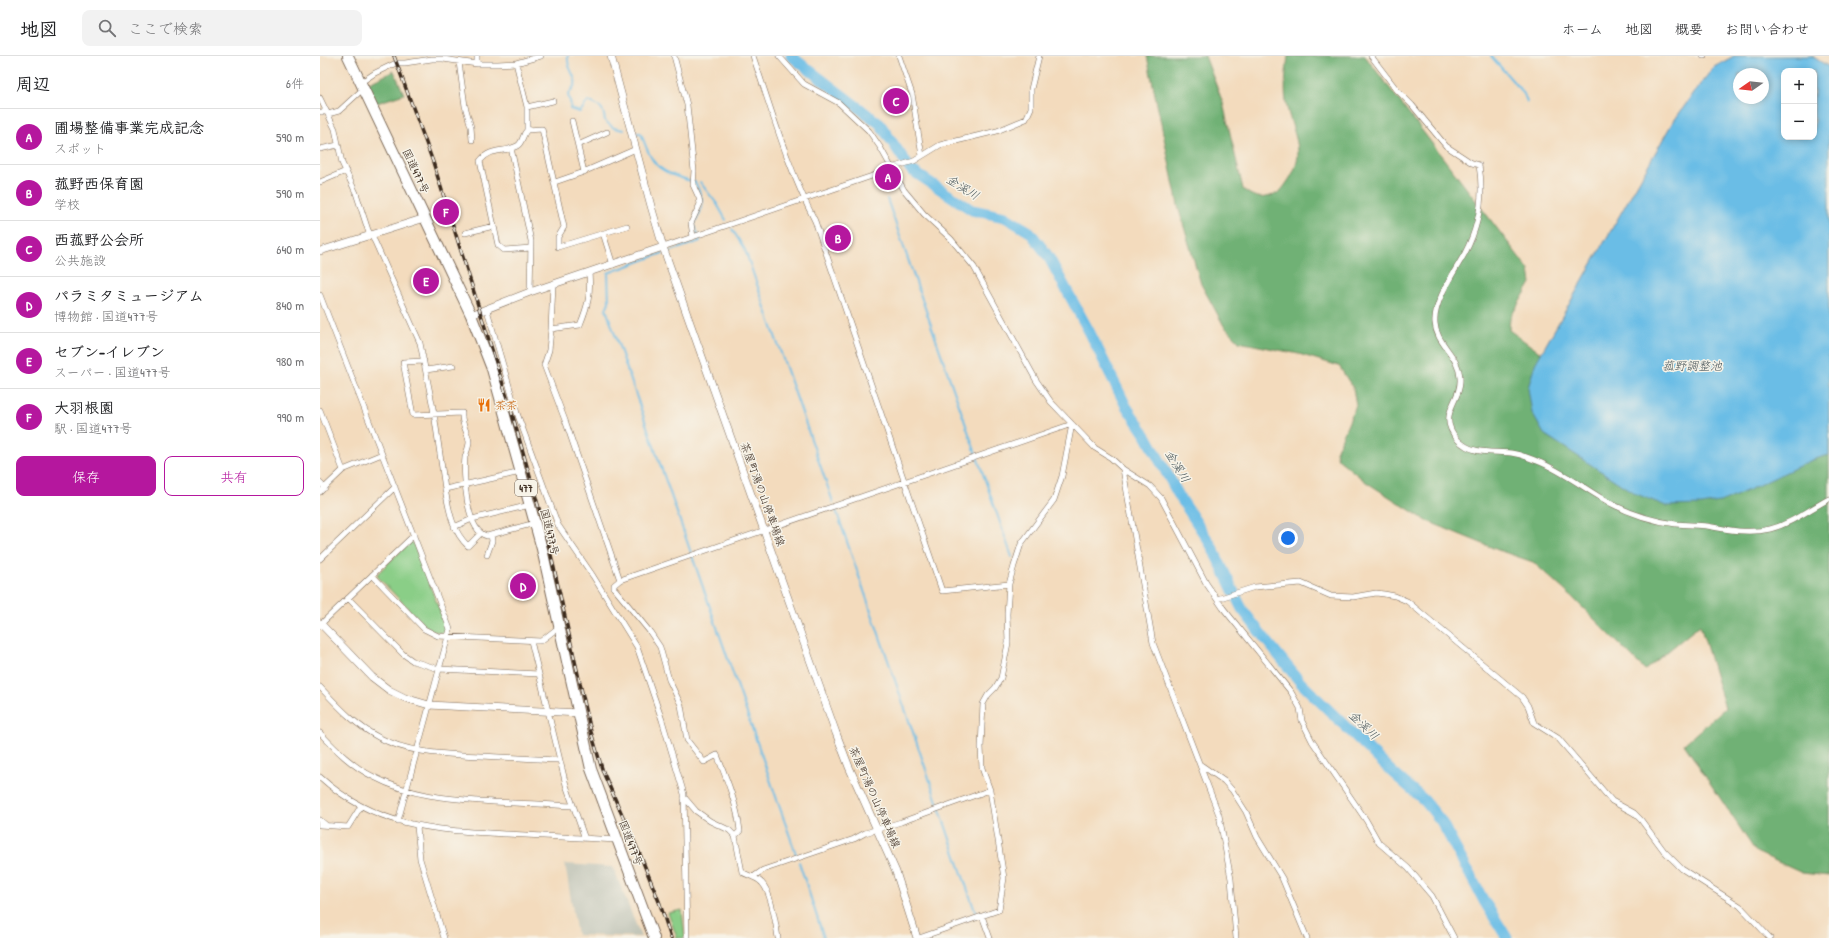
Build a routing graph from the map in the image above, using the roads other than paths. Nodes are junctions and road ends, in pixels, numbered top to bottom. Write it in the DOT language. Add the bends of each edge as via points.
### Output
graph roads {
  1 [pos="348,56"];
  2 [pos="476,56"];
  3 [pos="541,56"];
  4 [pos="611,56"];
  5 [pos="674,56"];
  6 [pos="753,56"];
  7 [pos="779,56"];
  8 [pos="899,56"];
  9 [pos="1039,56"];
  10 [pos="1371,56"];
  11 [pos="443,57"];
  12 [pos="459,62"];
  13 [pos="516,63"];
  14 [pos="477,64"];
  15 [pos="362,86"];
  16 [pos="320,98"];
  17 [pos="553,101"];
  18 [pos="527,108"];
  19 [pos="320,112"];
  20 [pos="327,113"];
  21 [pos="572,121"];
  22 [pos="527,130"];
  23 [pos="607,132"];
  24 [pos="472,140"];
  25 [pos="338,145"];
  26 [pos="578,145"];
  27 [pos="320,148"];
  28 [pos="511,148"];
  29 [pos="636,149"];
  30 [pos="921,157"];
  31 [pos="893,167"];
  32 [pos="346,171"];
  33 [pos="584,172"];
  34 [pos="320,182"];
  35 [pos="555,182"];
  36 [pos="804,198"];
  37 [pos="425,218"];
  38 [pos="494,226"];
  39 [pos="627,226"];
  40 [pos="465,233"];
  41 [pos="603,234"];
  42 [pos="372,236"];
  43 [pos="694,237"];
  44 [pos="531,248"];
  45 [pos="664,248"];
  46 [pos="320,251"];
  47 [pos="612,265"];
  48 [pos="590,273"];
  49 [pos="553,284"];
  50 [pos="530,292"];
  51 [pos="320,295"];
  52 [pos="322,306"];
  53 [pos="487,310"];
  54 [pos="471,315"];
  55 [pos="551,329"];
  56 [pos="424,361"];
  57 [pos="453,366"];
  58 [pos="426,370"];
  59 [pos="320,410"];
  60 [pos="434,413"];
  61 [pos="1072,424"];
  62 [pos="382,454"];
  63 [pos="1123,469"];
  64 [pos="342,470"];
  65 [pos="521,472"];
  66 [pos="904,482"];
  67 [pos="320,483"];
  68 [pos="465,485"];
  69 [pos="395,487"];
  70 [pos="324,488"];
  71 [pos="445,489"];
  72 [pos="320,492"];
  73 [pos="1829,500"];
  74 [pos="530,505"];
  75 [pos="472,519"];
  76 [pos="535,523"];
  77 [pos="454,527"];
  78 [pos="765,531"];
  79 [pos="481,533"];
  80 [pos="414,535"];
  81 [pos="491,535"];
  82 [pos="487,555"];
  83 [pos="320,559"];
  84 [pos="372,575"];
  85 [pos="620,580"];
  86 [pos="1009,584"];
  87 [pos="348,598"];
  88 [pos="1219,598"];
  89 [pos="320,624"];
  90 [pos="559,626"];
  91 [pos="447,636"];
  92 [pos="531,640"];
  93 [pos="439,669"];
  94 [pos="539,674"];
  95 [pos="320,687"];
  96 [pos="429,705"];
  97 [pos="548,712"];
  98 [pos="579,714"];
  99 [pos="320,733"];
  100 [pos="417,750"];
  101 [pos="559,760"];
  102 [pos="1200,764"];
  103 [pos="320,778"];
  104 [pos="990,790"];
  105 [pos="406,791"];
  106 [pos="684,797"];
  107 [pos="361,806"];
  108 [pos="573,806"];
  109 [pos="320,820"];
  110 [pos="398,821"];
  111 [pos="320,825"];
  112 [pos="326,825"];
  113 [pos="417,826"];
  114 [pos="878,829"];
  115 [pos="735,836"];
  116 [pos="585,839"];
  117 [pos="616,840"];
  118 [pos="752,877"];
  119 [pos="982,916"];
  120 [pos="444,938"];
  121 [pos="654,938"];
  122 [pos="686,938"];
  123 [pos="778,938"];
  124 [pos="918,938"];
  125 [pos="990,938"];
  126 [pos="1236,938"];
  127 [pos="1308,938"];
  128 [pos="1454,938"];
  129 [pos="1770,938"];
  1 -- 15 [label="highway, 国道477号 / 477"];
  2 -- 14 [label="street"];
  3 -- 13 [label="street"];
  4 -- 29 [label="main road, 茶屋町湯の山停車場線"];
  5 -- 43 [label="street" via="687,105 693,185 700,204 691,223"];
  6 -- 36 [label="street"];
  7 -- 31 [label="street" via="804,84 839,103 869,131"];
  8 -- 30 [label="street" via="912,94"];
  9 -- 30 [label="street" via="1031,89 1031,108 1026,119 997,131 940,145"];
  10 -- 73 [label="street" via="1440,141 1450,150 1479,165 1481,195 1478,218 1473,235 1438,303 1435,316 1438,336 1459,369 1461,384 1449,411 1449,418 1453,432 1465,446 1479,452 1511,453 1539,461 1618,507 1662,522 1740,531 1760,530 1784,524"];
  11 -- 12 [label="street"];
  11 -- 15 [label="street" via="396,63 375,73"];
  12 -- 14 [label="street"];
  12 -- 24 [label="street" via="464,106 471,127"];
  13 -- 14 [label="street"];
  13 -- 18 [label="street"];
  15 -- 20 [label="street" via="339,111"];
  15 -- 37 [label="highway, 国道477号 / 477"];
  16 -- 20 [label="street"];
  17 -- 18 [label="street"];
  18 -- 22 [label="street"];
  19 -- 20 [label="street"];
  20 -- 25 [label="street" via="335,129"];
  21 -- 26 [label="street"];
  22 -- 28 [label="street" via="518,146"];
  22 -- 35 [label="street" via="542,129"];
  23 -- 26 [label="street"];
  25 -- 27 [label="street"];
  25 -- 32 [label="street"];
  26 -- 33 [label="street"];
  28 -- 38 [label="street" via="488,153 480,161"];
  28 -- 44 [label="street"];
  29 -- 33 [label="street"];
  29 -- 45 [label="main road, 茶屋町湯の山停車場線"];
  30 -- 31 [label="street"];
  31 -- 36 [label="street"];
  31 -- 61 [label="street" via="916,204 971,263 1036,380 1051,402"];
  32 -- 34 [label="street"];
  32 -- 42 [label="street"];
  33 -- 35 [label="street"];
  35 -- 41 [label="street" via="564,228 558,237 558,247"];
  36 -- 43 [label="street"];
  36 -- 66 [label="street" via="815,221"];
  37 -- 42 [label="main road"];
  37 -- 54 [label="highway, 国道477号 / 477"];
  38 -- 40 [label="street"];
  38 -- 44 [label="street" via="498,245 504,250"];
  39 -- 41 [label="street"];
  41 -- 47 [label="street"];
  42 -- 46 [label="main road"];
  42 -- 56 [label="street" via="418,336"];
  43 -- 45 [label="street"];
  44 -- 50 [label="street"];
  45 -- 47 [label="main road"];
  45 -- 78 [label="main road, 茶屋町湯の山停車場線"];
  47 -- 48 [label="main road"];
  48 -- 49 [label="main road"];
  48 -- 55 [label="street" via="590,299 580,325"];
  49 -- 50 [label="main road"];
  49 -- 55 [label="street"];
  50 -- 53 [label="main road"];
  51 -- 52 [label="street"];
  52 -- 62 [label="street"];
  53 -- 54 [label="main road"];
  53 -- 106 [label="street" via="517,413 558,525 637,647"];
  54 -- 65 [label="highway, 国道477号 / 477" via="492,369"];
  55 -- 85 [label="street" via="544,365"];
  56 -- 58 [label="street"];
  56 -- 60 [label="street" via="403,362 413,415"];
  57 -- 58 [label="street"];
  58 -- 60 [label="street"];
  59 -- 64 [label="street"];
  60 -- 68 [label="street" via="462,413 462,422 469,443 465,458"];
  60 -- 71 [label="street"];
  61 -- 63 [label="street" via="1095,448"];
  61 -- 66 [label="street"];
  61 -- 86 [label="street" via="1062,476 1054,500 1021,544"];
  62 -- 64 [label="street"];
  62 -- 69 [label="street"];
  63 -- 88 [label="street" via="1150,486 1161,498 1206,583"];
  63 -- 102 [label="street" via="1153,643"];
  64 -- 70 [label="street"];
  65 -- 68 [label="street"];
  65 -- 74 [label="highway, 国道477号 / 477"];
  66 -- 78 [label="street"];
  66 -- 86 [label="street" via="942,591"];
  67 -- 70 [label="street"];
  68 -- 71 [label="street"];
  68 -- 75 [label="street"];
  69 -- 80 [label="street"];
  69 -- 83 [label="street"];
  70 -- 72 [label="street"];
  71 -- 77 [label="street"];
  74 -- 75 [label="street"];
  74 -- 76 [label="highway, 国道477号 / 477"];
  75 -- 77 [label="street"];
  75 -- 79 [label="street"];
  76 -- 81 [label="street"];
  76 -- 90 [label="highway, 国道477号 / 477"];
  77 -- 79 [label="street" via="468,546"];
  78 -- 85 [label="street"];
  78 -- 114 [label="main road, 茶屋町湯の山停車場線" via="836,733"];
  79 -- 81 [label="street" via="484,536"];
  80 -- 84 [label="street"];
  80 -- 91 [label="street" via="450,629"];
  81 -- 82 [label="street" via="492,541"];
  84 -- 87 [label="street"];
  84 -- 91 [label="street" via="424,629 438,636"];
  85 -- 115 [label="street" via="614,588 660,648 669,680 681,705 687,740 704,762 717,755 738,816 740,831"];
  86 -- 104 [label="street" via="1008,643 1001,678 983,704 982,768"];
  87 -- 89 [label="street"];
  87 -- 93 [label="street" via="403,654 413,661"];
  88 -- 128 [label="street" via="1246,637 1291,692 1312,740 1379,843 1408,868 1432,896"];
  88 -- 129 [label="street" via="1255,587 1301,582 1331,596 1353,597 1376,593 1407,601 1522,697 1534,723 1558,738 1612,801 1634,813 1682,869 1740,906"];
  89 -- 96 [label="main road" via="372,677 389,690"];
  90 -- 92 [label="street" via="541,641"];
  90 -- 98 [label="highway, 国道477号 / 477"];
  91 -- 92 [label="street"];
  91 -- 93 [label="street"];
  92 -- 94 [label="street"];
  93 -- 94 [label="street"];
  93 -- 96 [label="street"];
  94 -- 97 [label="street"];
  95 -- 100 [label="street" via="361,727 391,743"];
  96 -- 97 [label="main road"];
  96 -- 100 [label="street"];
  97 -- 98 [label="main road"];
  97 -- 101 [label="street"];
  98 -- 117 [label="highway, 国道477号 / 477" via="591,769"];
  99 -- 105 [label="street" via="338,752 364,771"];
  100 -- 101 [label="street"];
  100 -- 105 [label="street"];
  101 -- 108 [label="street"];
  102 -- 126 [label="street" via="1219,815 1226,846"];
  102 -- 127 [label="street" via="1232,790 1246,812 1282,878"];
  103 -- 107 [label="street"];
  104 -- 114 [label="street"];
  104 -- 119 [label="street" via="1004,878 999,910"];
  105 -- 108 [label="street" via="448,799"];
  105 -- 110 [label="street"];
  106 -- 115 [label="street" via="696,811"];
  106 -- 122 [label="street"];
  107 -- 110 [label="street"];
  107 -- 112 [label="street" via="348,827"];
  108 -- 116 [label="street"];
  109 -- 112 [label="street"];
  110 -- 113 [label="street"];
  111 -- 112 [label="street"];
  113 -- 116 [label="street" via="449,831"];
  113 -- 120 [label="street" via="420,859"];
  114 -- 118 [label="street" via="763,870"];
  114 -- 124 [label="main road, 茶屋町湯の山停車場線" via="896,872"];
  115 -- 118 [label="street" via="742,872"];
  116 -- 117 [label="street"];
  117 -- 121 [label="highway, 国道477号 / 477"];
  118 -- 123 [label="street" via="760,880 766,889"];
  119 -- 124 [label="street"];
  119 -- 125 [label="street"];
}
